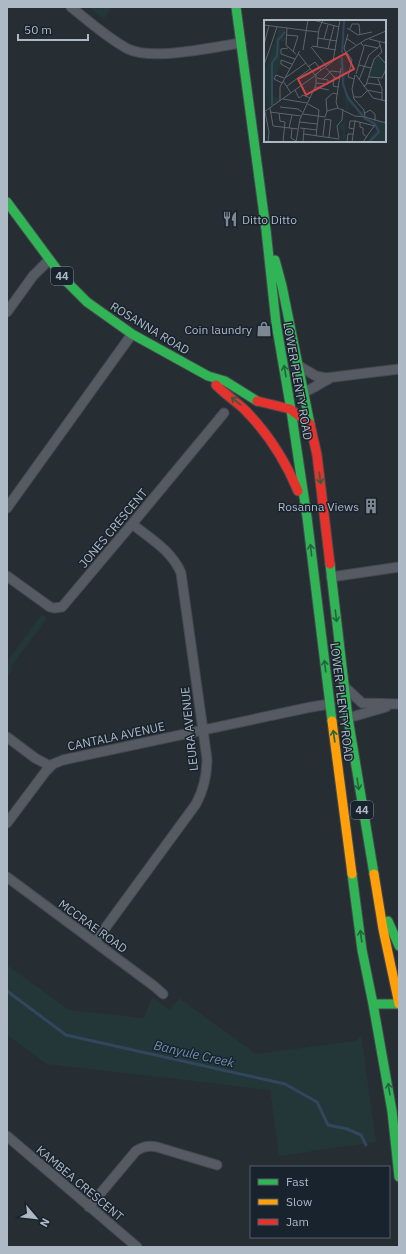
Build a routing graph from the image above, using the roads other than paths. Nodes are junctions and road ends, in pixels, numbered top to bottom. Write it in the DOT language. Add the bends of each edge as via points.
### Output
graph roads {
  1 [pos="70,7"];
  2 [pos="236,7"];
  3 [pos="241,43"];
  4 [pos="7,202"];
  5 [pos="266,230"];
  6 [pos="49,260"];
  7 [pos="7,312"];
  8 [pos="132,334"];
  9 [pos="299,366"];
  10 [pos="399,369"];
  11 [pos="208,376"];
  12 [pos="330,378"];
  13 [pos="304,392"];
  14 [pos="291,410"];
  15 [pos="224,414"];
  16 [pos="310,425"];
  17 [pos="263,428"];
  18 [pos="295,430"];
  19 [pos="311,456"];
  20 [pos="301,470"];
  21 [pos="7,508"];
  22 [pos="307,517"];
  23 [pos="132,524"];
  24 [pos="399,567"];
  25 [pos="7,576"];
  26 [pos="331,577"];
  27 [pos="344,685"];
  28 [pos="330,704"];
  29 [pos="399,704"];
  30 [pos="348,718"];
  31 [pos="202,729"];
  32 [pos="7,737"];
  33 [pos="50,766"];
  34 [pos="7,823"];
  35 [pos="7,877"];
  36 [pos="378,902"];
  37 [pos="95,942"];
  38 [pos="399,946"];
  39 [pos="388,955"];
  40 [pos="367,974"];
  41 [pos="395,992"];
  42 [pos="163,994"];
  43 [pos="374,998"];
  44 [pos="399,1005"];
  45 [pos="7,1136"];
  46 [pos="217,1165"];
  47 [pos="399,1177"];
  48 [pos="89,1207"];
  49 [pos="137,1247"];
  1 -- 3 [label="street" via="123,46 144,54 165,54"];
  2 -- 3 [label="main road, LOWER PLENTY ROAD"];
  3 -- 5 [label="main road, LOWER PLENTY ROAD"];
  4 -- 6 [label="main road, ROSANNA ROAD / 44"];
  5 -- 9 [label="main road, LOWER PLENTY ROAD" via="282,286"];
  14 -- 5 [label="main road, LOWER PLENTY ROAD, one-way" via="276,323"];
  6 -- 7 [label="street" via="33,276"];
  6 -- 8 [label="main road, ROSANNA ROAD / 44" via="87,302"];
  8 -- 11 [label="main road, ROSANNA ROAD / 44"];
  8 -- 21 [label="street"];
  9 -- 12 [label="street" via="316,376"];
  9 -- 13 [label="main road, LOWER PLENTY ROAD"];
  10 -- 12 [label="street"];
  11 -- 14 [label="main road, ROSANNA ROAD / 44" via="225,381 258,401"];
  17 -- 11 [label="main road, ROSANNA ROAD / 44, one-way"];
  12 -- 13 [label="street"];
  13 -- 16 [label="main road, LOWER PLENTY ROAD"];
  14 -- 16 [label="main road, ROSANNA ROAD / 44"];
  14 -- 18 [label="main road, LOWER PLENTY ROAD"];
  15 -- 23 [label="street, JONES CRESCENT"];
  16 -- 18 [label="main road, ROSANNA ROAD"];
  16 -- 19 [label="main road, LOWER PLENTY ROAD / 44"];
  17 -- 18 [label="main road, ROSANNA ROAD" via="268,432 281,433"];
  17 -- 22 [label="main road, ROSANNA ROAD / 44" via="286,462"];
  18 -- 20 [label="main road, LOWER PLENTY ROAD"];
  19 -- 20 [label="main road"];
  19 -- 26 [label="main road, LOWER PLENTY ROAD / 44, one-way"];
  20 -- 22 [label="main road, LOWER PLENTY ROAD"];
  28 -- 22 [label="main road, LOWER PLENTY ROAD / 44, one-way"];
  23 -- 25 [label="street, JONES CRESCENT" via="62,607 50,607"];
  23 -- 31 [label="street, LEURA AVENUE" via="167,551 181,573"];
  24 -- 26 [label="street"];
  26 -- 27 [label="main road, LOWER PLENTY ROAD / 44, one-way"];
  27 -- 29 [label="street" via="362,703"];
  27 -- 30 [label="main road, LOWER PLENTY ROAD / 44"];
  28 -- 31 [label="street, CANTALA AVENUE"];
  40 -- 28 [label="main road, LOWER PLENTY ROAD / 44, one-way"];
  29 -- 30 [label="street"];
  30 -- 36 [label="main road, LOWER PLENTY ROAD / 44, one-way"];
  31 -- 33 [label="street, CANTALA AVENUE" via="68,758"];
  31 -- 37 [label="street, LEURA AVENUE" via="207,767 200,797"];
  32 -- 33 [label="street"];
  33 -- 34 [label="street, CANTALA AVENUE"];
  35 -- 37 [label="street, MCCRAE ROAD"];
  36 -- 38 [label="main road"];
  36 -- 39 [label="main road, LOWER PLENTY ROAD / 44"];
  37 -- 42 [label="street, MCCRAE ROAD"];
  39 -- 40 [label="main road" via="385,969 380,976"];
  39 -- 41 [label="main road, LOWER PLENTY ROAD / 44"];
  40 -- 43 [label="main road, LOWER PLENTY ROAD / 44"];
  41 -- 44 [label="main road, LOWER PLENTY ROAD / 44"];
  43 -- 44 [label="main road"];
  47 -- 43 [label="main road, LOWER PLENTY ROAD / 44, one-way" via="397,1141"];
  45 -- 48 [label="street, KAMBEA CRESCENT"];
  46 -- 48 [label="street" via="157,1147 143,1147 136,1151"];
  48 -- 49 [label="street, KAMBEA CRESCENT"];
}
